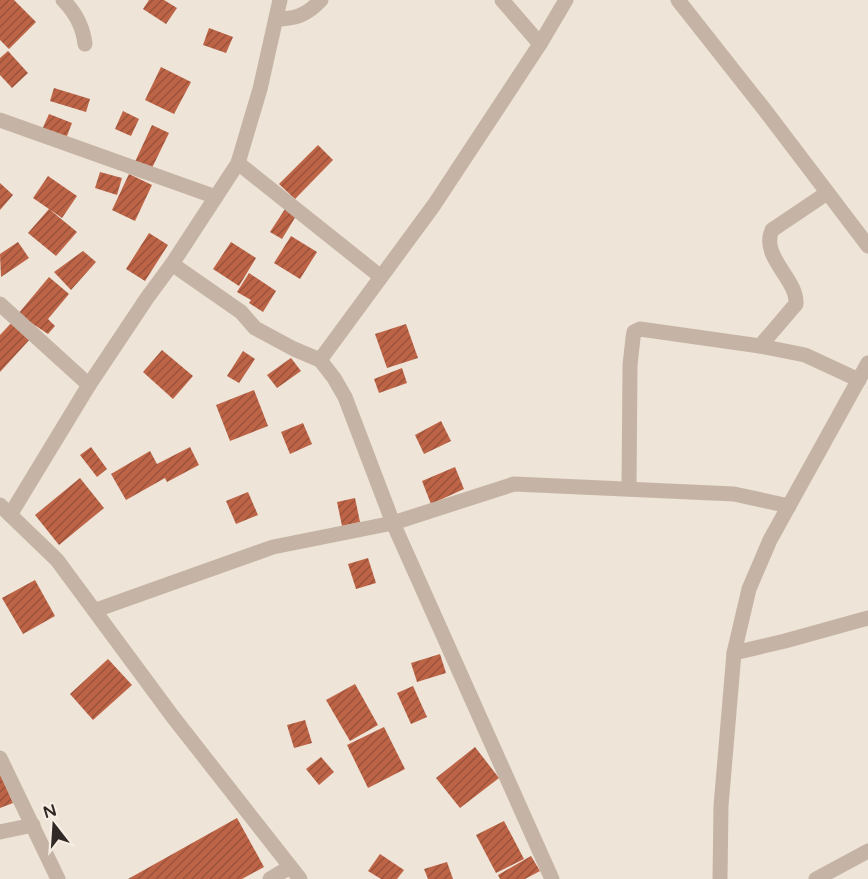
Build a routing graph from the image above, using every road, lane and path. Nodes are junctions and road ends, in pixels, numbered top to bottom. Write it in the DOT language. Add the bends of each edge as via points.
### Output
graph roads {
  1 [pos="63,0"];
  2 [pos="280,0"];
  3 [pos="321,0"];
  4 [pos="502,0"];
  5 [pos="566,0"];
  6 [pos="678,0"];
  7 [pos="276,19"];
  8 [pos="85,44"];
  9 [pos="540,44"];
  10 [pos="0,120"];
  11 [pos="238,163"];
  12 [pos="827,193"];
  13 [pos="216,197"];
  14 [pos="868,246"];
  15 [pos="172,264"];
  16 [pos="381,277"];
  17 [pos="0,304"];
  18 [pos="760,346"];
  19 [pos="320,360"];
  20 [pos="868,363"];
  21 [pos="859,380"];
  22 [pos="89,385"];
  23 [pos="629,489"];
  24 [pos="789,506"];
  25 [pos="5,510"];
  26 [pos="393,523"];
  27 [pos="96,610"];
  28 [pos="868,618"];
  29 [pos="734,653"];
  30 [pos="0,758"];
  31 [pos="33,825"];
  32 [pos="0,832"];
  33 [pos="868,851"];
  34 [pos="295,873"];
  35 [pos="58,879"];
  36 [pos="270,879"];
  37 [pos="552,879"];
  38 [pos="720,879"];
  39 [pos="816,879"];
  1 -- 8 [label="street" via="76,16"];
  2 -- 7 [label="street"];
  3 -- 7 [label="street" via="301,16"];
  4 -- 9 [label="street"];
  5 -- 9 [label="street"];
  6 -- 12 [label="street"];
  7 -- 11 [label="street"];
  9 -- 16 [label="street" via="434,205"];
  10 -- 13 [label="street"];
  11 -- 13 [label="street"];
  11 -- 16 [label="street"];
  12 -- 14 [label="street"];
  12 -- 18 [label="street" via="772,230 770,248 796,304"];
  13 -- 15 [label="street"];
  15 -- 19 [label="street" via="241,312 255,328"];
  15 -- 22 [label="street"];
  16 -- 19 [label="street"];
  17 -- 22 [label="street"];
  18 -- 21 [label="street" via="805,355"];
  18 -- 23 [label="street" via="646,328 634,332"];
  19 -- 26 [label="street" via="345,397"];
  20 -- 21 [label="street"];
  21 -- 24 [label="street"];
  22 -- 25 [label="street"];
  23 -- 24 [label="street" via="735,494"];
  23 -- 26 [label="street" via="514,484"];
  24 -- 29 [label="street" via="749,589"];
  25 -- 27 [label="street" via="57,560"];
  26 -- 27 [label="street" via="273,547"];
  26 -- 37 [label="street"];
  27 -- 34 [label="street" via="173,717"];
  28 -- 29 [label="street"];
  29 -- 38 [label="street" via="721,806"];
  30 -- 31 [label="street"];
  31 -- 32 [label="street"];
  31 -- 35 [label="street"];
  33 -- 39 [label="street"];
  34 -- 36 [label="street"];
}
